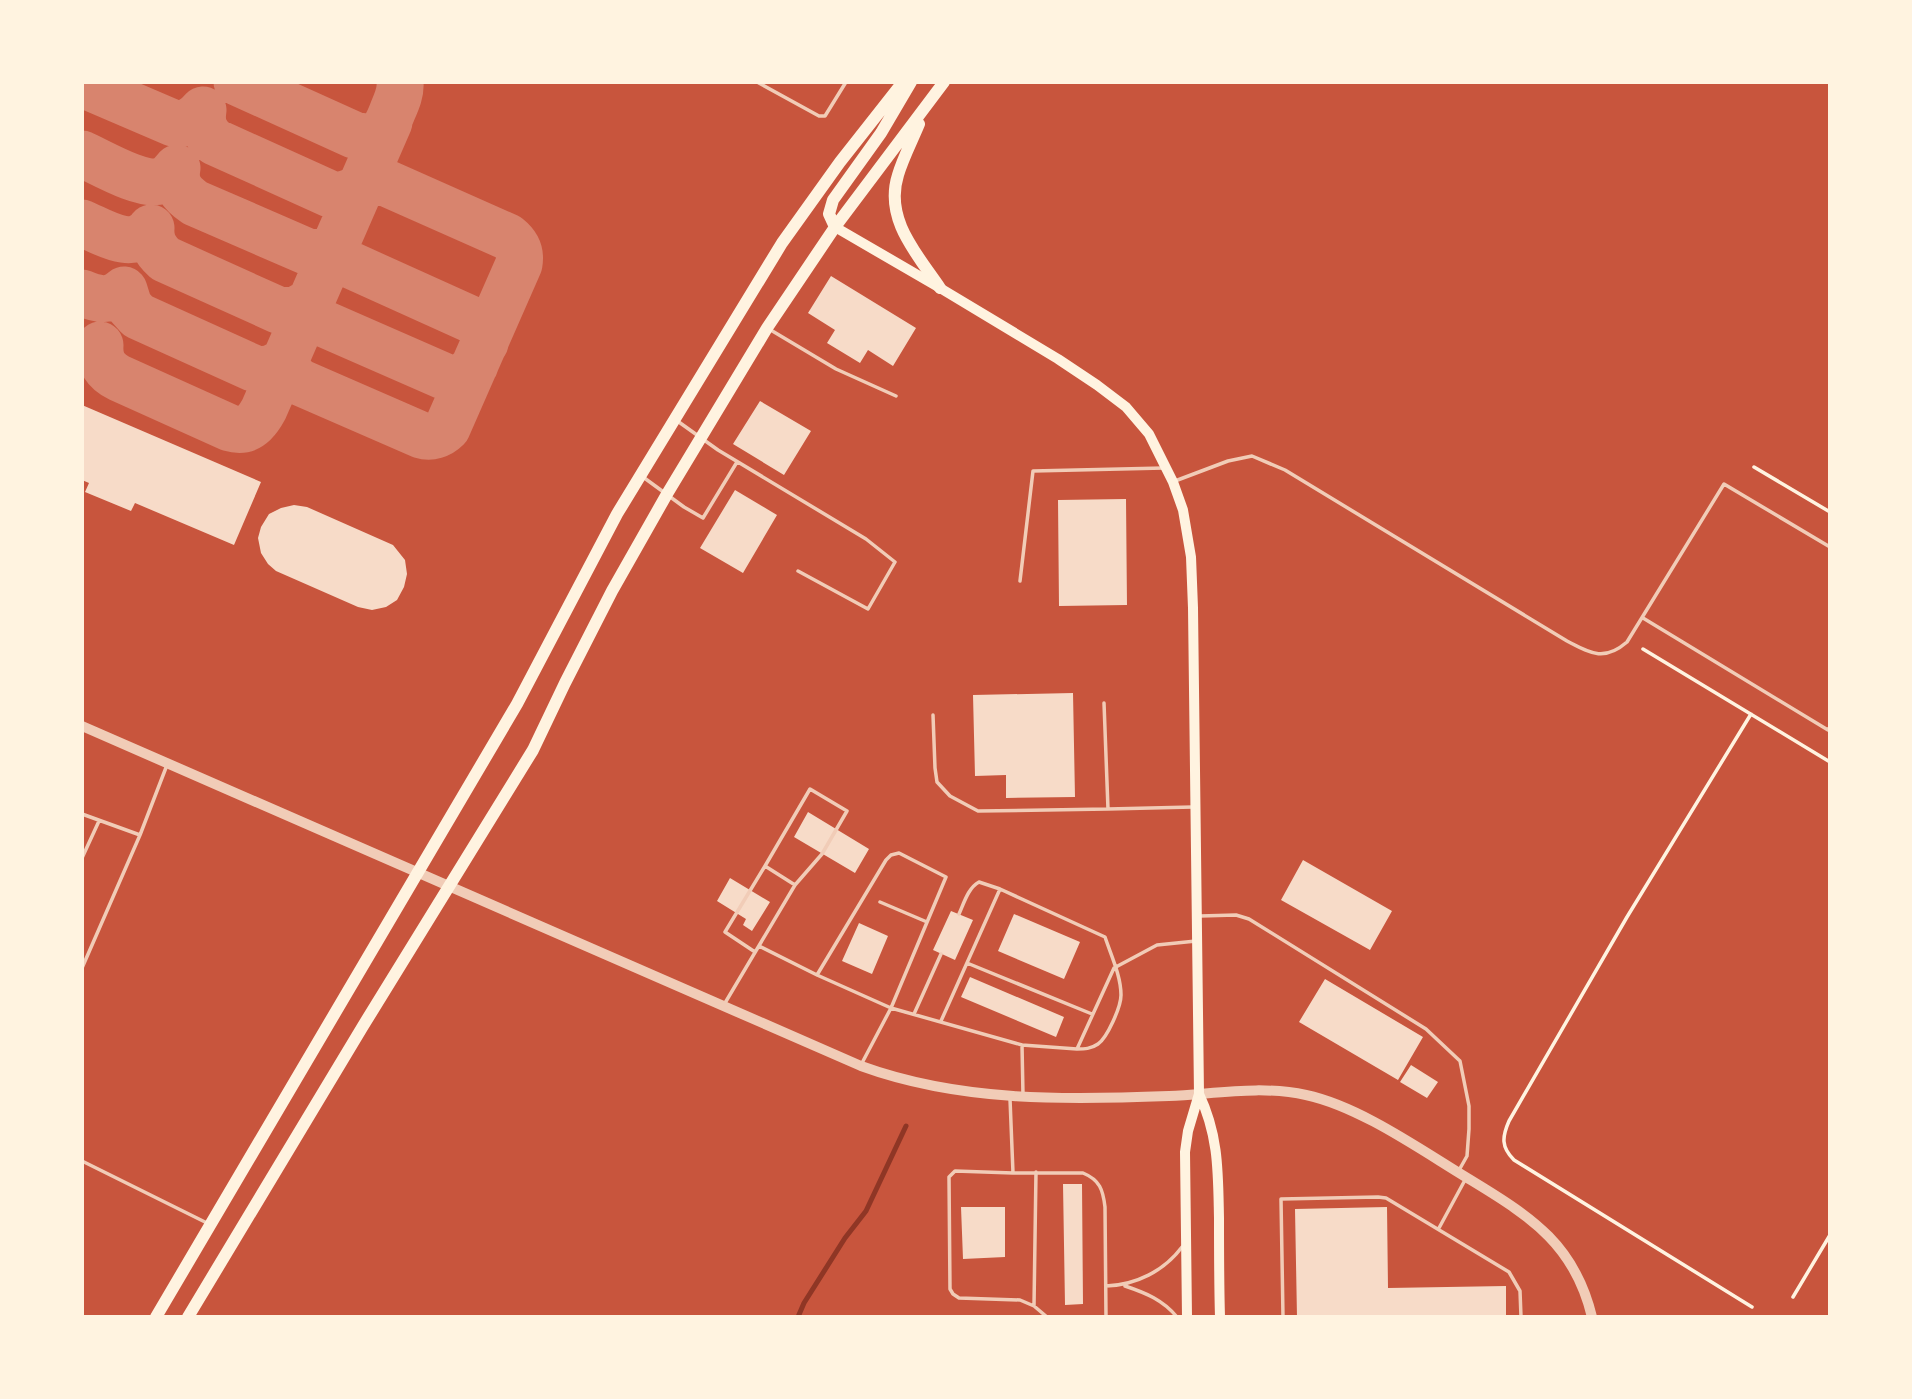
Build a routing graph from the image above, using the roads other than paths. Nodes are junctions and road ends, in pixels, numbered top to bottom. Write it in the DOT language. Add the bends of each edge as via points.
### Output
graph roads {
  1 [pos="757,82"];
  2 [pos="846,82"];
  3 [pos="903,82"];
  4 [pos="911,82"];
  5 [pos="944,82"];
  6 [pos="928,105"];
  7 [pos="835,227"];
  8 [pos="940,288"];
  9 [pos="767,328"];
  10 [pos="896,396"];
  11 [pos="675,419"];
  12 [pos="701,438"];
  13 [pos="737,462"];
  14 [pos="1166,468"];
  15 [pos="640,475"];
  16 [pos="1173,482"];
  17 [pos="667,494"];
  18 [pos="1830,547"];
  19 [pos="798,571"];
  20 [pos="1020,581"];
  21 [pos="1643,618"];
  22 [pos="1104,703"];
  23 [pos="933,716"];
  24 [pos="82,726"];
  25 [pos="1830,727"];
  26 [pos="167,763"];
  27 [pos="1195,807"];
  28 [pos="1108,809"];
  29 [pos="82,814"];
  30 [pos="99,821"];
  31 [pos="140,835"];
  32 [pos="82,858"];
  33 [pos="765,866"];
  34 [pos="418,872"];
  35 [pos="795,884"];
  36 [pos="449,886"];
  37 [pos="1000,889"];
  38 [pos="880,902"];
  39 [pos="959,914"];
  40 [pos="1198,916"];
  41 [pos="927,922"];
  42 [pos="1198,940"];
  43 [pos="759,947"];
  44 [pos="755,953"];
  45 [pos="941,954"];
  46 [pos="967,963"];
  47 [pos="82,968"];
  48 [pos="1114,968"];
  49 [pos="817,975"];
  50 [pos="724,1005"];
  51 [pos="891,1008"];
  52 [pos="914,1014"];
  53 [pos="1093,1014"];
  54 [pos="941,1022"];
  55 [pos="1022,1045"];
  56 [pos="1077,1049"];
  57 [pos="861,1066"];
  58 [pos="1199,1094"];
  59 [pos="1010,1097"];
  60 [pos="1023,1097"];
  61 [pos="82,1161"];
  62 [pos="1036,1172"];
  63 [pos="1013,1173"];
  64 [pos="1462,1175"];
  65 [pos="211,1225"];
  66 [pos="1438,1229"];
  67 [pos="1186,1242"];
  68 [pos="1106,1286"];
  69 [pos="1124,1286"];
  70 [pos="1034,1306"];
  71 [pos="156,1317"];
  72 [pos="188,1317"];
  73 [pos="1047,1317"];
  74 [pos="1106,1317"];
  75 [pos="1177,1317"];
  76 [pos="1187,1317"];
  77 [pos="1220,1317"];
  78 [pos="1283,1317"];
  79 [pos="1521,1317"];
  80 [pos="1592,1317"];
  1 -- 2 [label="lane" via="825,116"];
  3 -- 11 [label="main road" via="782,243"];
  4 -- 7 [label="main road" via="833,200 829,214"];
  5 -- 6 [label="main road"];
  6 -- 7 [label="main road"];
  6 -- 8 [label="main road" via="897,176 894,197 904,236"];
  7 -- 8 [label="main road"];
  7 -- 9 [label="main road"];
  8 -- 14 [label="main road" via="1058,359 1126,407 1149,434"];
  9 -- 10 [label="lane" via="836,369"];
  9 -- 12 [label="main road"];
  11 -- 12 [label="lane"];
  11 -- 15 [label="main road"];
  12 -- 13 [label="lane"];
  12 -- 17 [label="main road"];
  13 -- 17 [label="lane" via="703,518"];
  13 -- 19 [label="lane" via="866,539 895,562 868,609"];
  14 -- 16 [label="main road"];
  14 -- 20 [label="lane" via="1032,471"];
  15 -- 17 [label="lane"];
  15 -- 34 [label="main road" via="517,704"];
  16 -- 21 [label="lane" via="1252,456 1285,470 1593,654 1620,648"];
  16 -- 27 [label="main road" via="1191,557"];
  17 -- 36 [label="main road" via="533,751"];
  18 -- 21 [label="lane" via="1724,484"];
  21 -- 25 [label="lane" via="1828,730"];
  22 -- 28 [label="lane"];
  23 -- 28 [label="lane" via="937,782 959,802 978,811"];
  24 -- 26 [label="street"];
  26 -- 31 [label="lane"];
  26 -- 34 [label="street"];
  27 -- 28 [label="lane"];
  27 -- 40 [label="main road"];
  29 -- 30 [label="lane"];
  30 -- 31 [label="lane"];
  30 -- 32 [label="lane"];
  31 -- 47 [label="lane"];
  33 -- 35 [label="lane"];
  33 -- 35 [label="lane" via="810,789 847,811 822,854"];
  33 -- 44 [label="lane" via="725,932"];
  34 -- 36 [label="street"];
  34 -- 65 [label="main road"];
  35 -- 43 [label="lane"];
  36 -- 50 [label="street"];
  36 -- 72 [label="main road"];
  37 -- 39 [label="lane" via="976,883"];
  37 -- 46 [label="lane"];
  37 -- 48 [label="lane" via="1105,937"];
  38 -- 41 [label="lane"];
  40 -- 42 [label="main road"];
  40 -- 64 [label="lane" via="1249,919 1426,1029 1460,1061 1469,1106"];
  41 -- 49 [label="lane" via="946,877 899,853 891,855"];
  41 -- 51 [label="lane"];
  42 -- 48 [label="lane" via="1157,944"];
  42 -- 58 [label="main road"];
  43 -- 44 [label="lane"];
  43 -- 49 [label="lane"];
  44 -- 50 [label="lane"];
  45 -- 52 [label="lane"];
  46 -- 53 [label="lane"];
  46 -- 54 [label="lane"];
  48 -- 53 [label="lane"];
  48 -- 56 [label="lane" via="1121,995 1108,1031 1097,1045"];
  49 -- 51 [label="lane"];
  50 -- 57 [label="street"];
  51 -- 52 [label="lane"];
  51 -- 57 [label="lane"];
  52 -- 54 [label="lane"];
  53 -- 56 [label="lane"];
  54 -- 55 [label="lane"];
  55 -- 56 [label="lane"];
  55 -- 60 [label="lane"];
  57 -- 59 [label="street" via="932,1087"];
  58 -- 60 [label="street"];
  58 -- 64 [label="street" via="1248,1090 1317,1098 1371,1121"];
  58 -- 67 [label="main road" via="1185,1152"];
  58 -- 77 [label="main road" via="1213,1128 1217,1157"];
  59 -- 60 [label="street"];
  59 -- 63 [label="lane"];
  61 -- 65 [label="lane"];
  62 -- 63 [label="lane"];
  62 -- 68 [label="lane" via="1083,1173 1100,1184 1105,1207"];
  62 -- 70 [label="lane"];
  63 -- 70 [label="lane" via="955,1171 949,1177 950,1289 959,1298 1020,1300"];
  64 -- 66 [label="lane"];
  64 -- 80 [label="street" via="1516,1208 1550,1237 1574,1270"];
  65 -- 71 [label="main road"];
  66 -- 78 [label="lane" via="1386,1198 1281,1199"];
  66 -- 79 [label="lane" via="1509,1272 1520,1291"];
  67 -- 69 [label="lane" via="1152,1274"];
  67 -- 76 [label="main road"];
  68 -- 69 [label="lane"];
  68 -- 74 [label="lane"];
  69 -- 75 [label="lane" via="1148,1294"];
  70 -- 73 [label="lane"];
}
